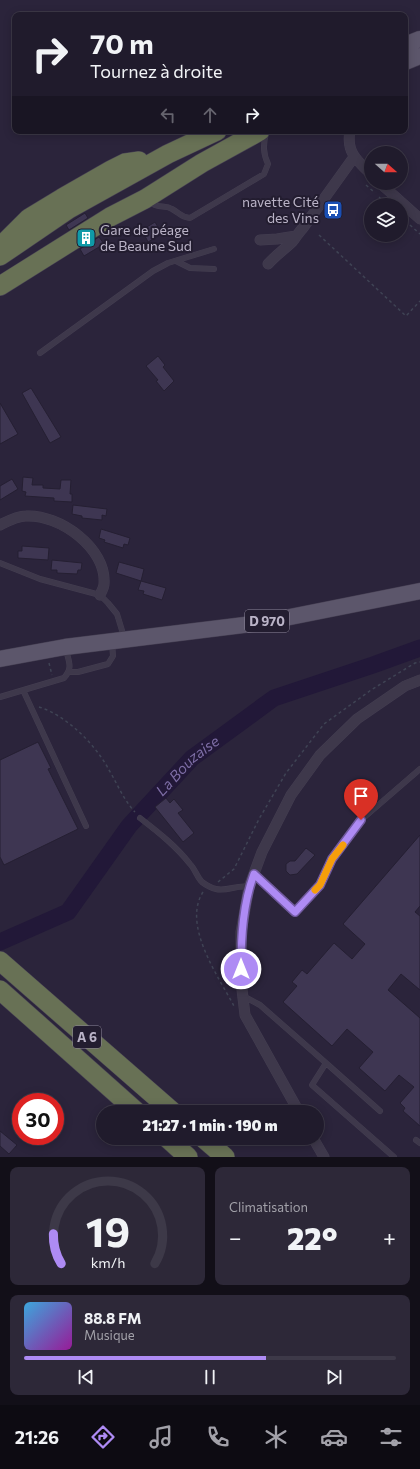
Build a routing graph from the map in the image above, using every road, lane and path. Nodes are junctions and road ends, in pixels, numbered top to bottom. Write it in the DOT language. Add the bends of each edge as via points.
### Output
graph roads {
  1 [pos="420,40"];
  2 [pos="408,44"];
  3 [pos="420,56"];
  4 [pos="408,61"];
  5 [pos="211,134"];
  6 [pos="255,134"];
  7 [pos="266,134"];
  8 [pos="349,136"];
  9 [pos="168,154"];
  10 [pos="354,157"];
  11 [pos="364,168"];
  12 [pos="388,190"];
  13 [pos="145,199"];
  14 [pos="420,219"];
  15 [pos="408,223"];
  16 [pos="420,234"];
  17 [pos="319,235"];
  18 [pos="296,236"];
  19 [pos="260,240"];
  20 [pos="0,246"];
  21 [pos="214,249"];
  22 [pos="0,256"];
  23 [pos="176,261"];
  24 [pos="268,264"];
  25 [pos="214,269"];
  26 [pos="0,286"];
  27 [pos="420,301"];
  28 [pos="40,353"];
  29 [pos="0,524"];
  30 [pos="0,564"];
  31 [pos="420,591"];
  32 [pos="100,595"];
  33 [pos="118,641"];
  34 [pos="65,647"];
  35 [pos="0,659"];
  36 [pos="68,672"];
  37 [pos="420,680"];
  38 [pos="23,690"];
  39 [pos="0,697"];
  40 [pos="29,704"];
  41 [pos="420,769"];
  42 [pos="140,818"];
  43 [pos="86,826"];
  44 [pos="254,874"];
  45 [pos="208,886"];
  46 [pos="249,887"];
  47 [pos="0,961"];
  48 [pos="0,990"];
  49 [pos="243,996"];
  50 [pos="245,1015"];
  51 [pos="326,1063"];
  52 [pos="130,1105"];
  53 [pos="165,1105"];
  54 [pos="295,1105"];
  55 [pos="380,1111"];
  56 [pos="175,1145"];
  57 [pos="211,1145"];
  58 [pos="317,1145"];
  59 [pos="188,1157"];
  60 [pos="225,1157"];
  61 [pos="324,1157"];
  62 [pos="394,1157"];
  1 -- 2 [label="main road"];
  3 -- 4 [label="main road"];
  5 -- 9 [label="highway"];
  6 -- 13 [label="highway"];
  7 -- 13 [label="lane" via="263,145 268,164 264,174 190,218 182,217 171,208 155,206"];
  8 -- 10 [label="street" via="350,149"];
  9 -- 20 [label="highway" via="125,163 98,176 29,218"];
  9 -- 22 [label="highway" via="69,209"];
  10 -- 11 [label="street"];
  10 -- 18 [label="street"];
  12 -- 14 [label="street"];
  13 -- 26 [label="highway" via="110,217"];
  15 -- 16 [label="path"];
  17 -- 27 [label="path" via="406,316"];
  18 -- 19 [label="street"];
  18 -- 24 [label="street"];
  21 -- 23 [label="lane"];
  23 -- 25 [label="lane" via="190,268"];
  23 -- 28 [label="lane" via="153,271"];
  29 -- 32 [label="street" via="26,516 39,517 78,535 91,547 102,567 104,586"];
  30 -- 32 [label="lane" via="40,579"];
  31 -- 33 [label="main road, D 970" via="260,623"];
  32 -- 33 [label="lane" via="118,614"];
  33 -- 34 [label="main road, D 970"];
  33 -- 36 [label="lane" via="108,664"];
  34 -- 35 [label="main road, D 970"];
  34 -- 36 [label="lane" via="70,664"];
  36 -- 38 [label="lane" via="64,678"];
  37 -- 44 [label="street" via="405,686 357,718 320,755 291,795 262,852"];
  38 -- 39 [label="lane"];
  38 -- 40 [label="lane"];
  40 -- 42 [label="path" via="59,716 82,735 98,752 127,804"];
  40 -- 43 [label="lane"];
  41 -- 44 [label="lane" via="361,820 332,859 320,885 295,912"];
  42 -- 45 [label="lane" via="161,834"];
  44 -- 46 [label="street"];
  45 -- 46 [label="lane" via="216,889"];
  45 -- 50 [label="path" via="198,901 197,930 235,1009"];
  46 -- 49 [label="street" via="241,932"];
  47 -- 53 [label="highway, A 6"];
  48 -- 52 [label="highway, A 6"];
  49 -- 50 [label="street"];
  49 -- 51 [label="lane" via="260,1005"];
  50 -- 54 [label="street"];
  51 -- 55 [label="lane"];
  51 -- 62 [label="lane" via="312,1085"];
  56 -- 59 [label="highway"];
  57 -- 60 [label="highway"];
  58 -- 61 [label="street"];
}
